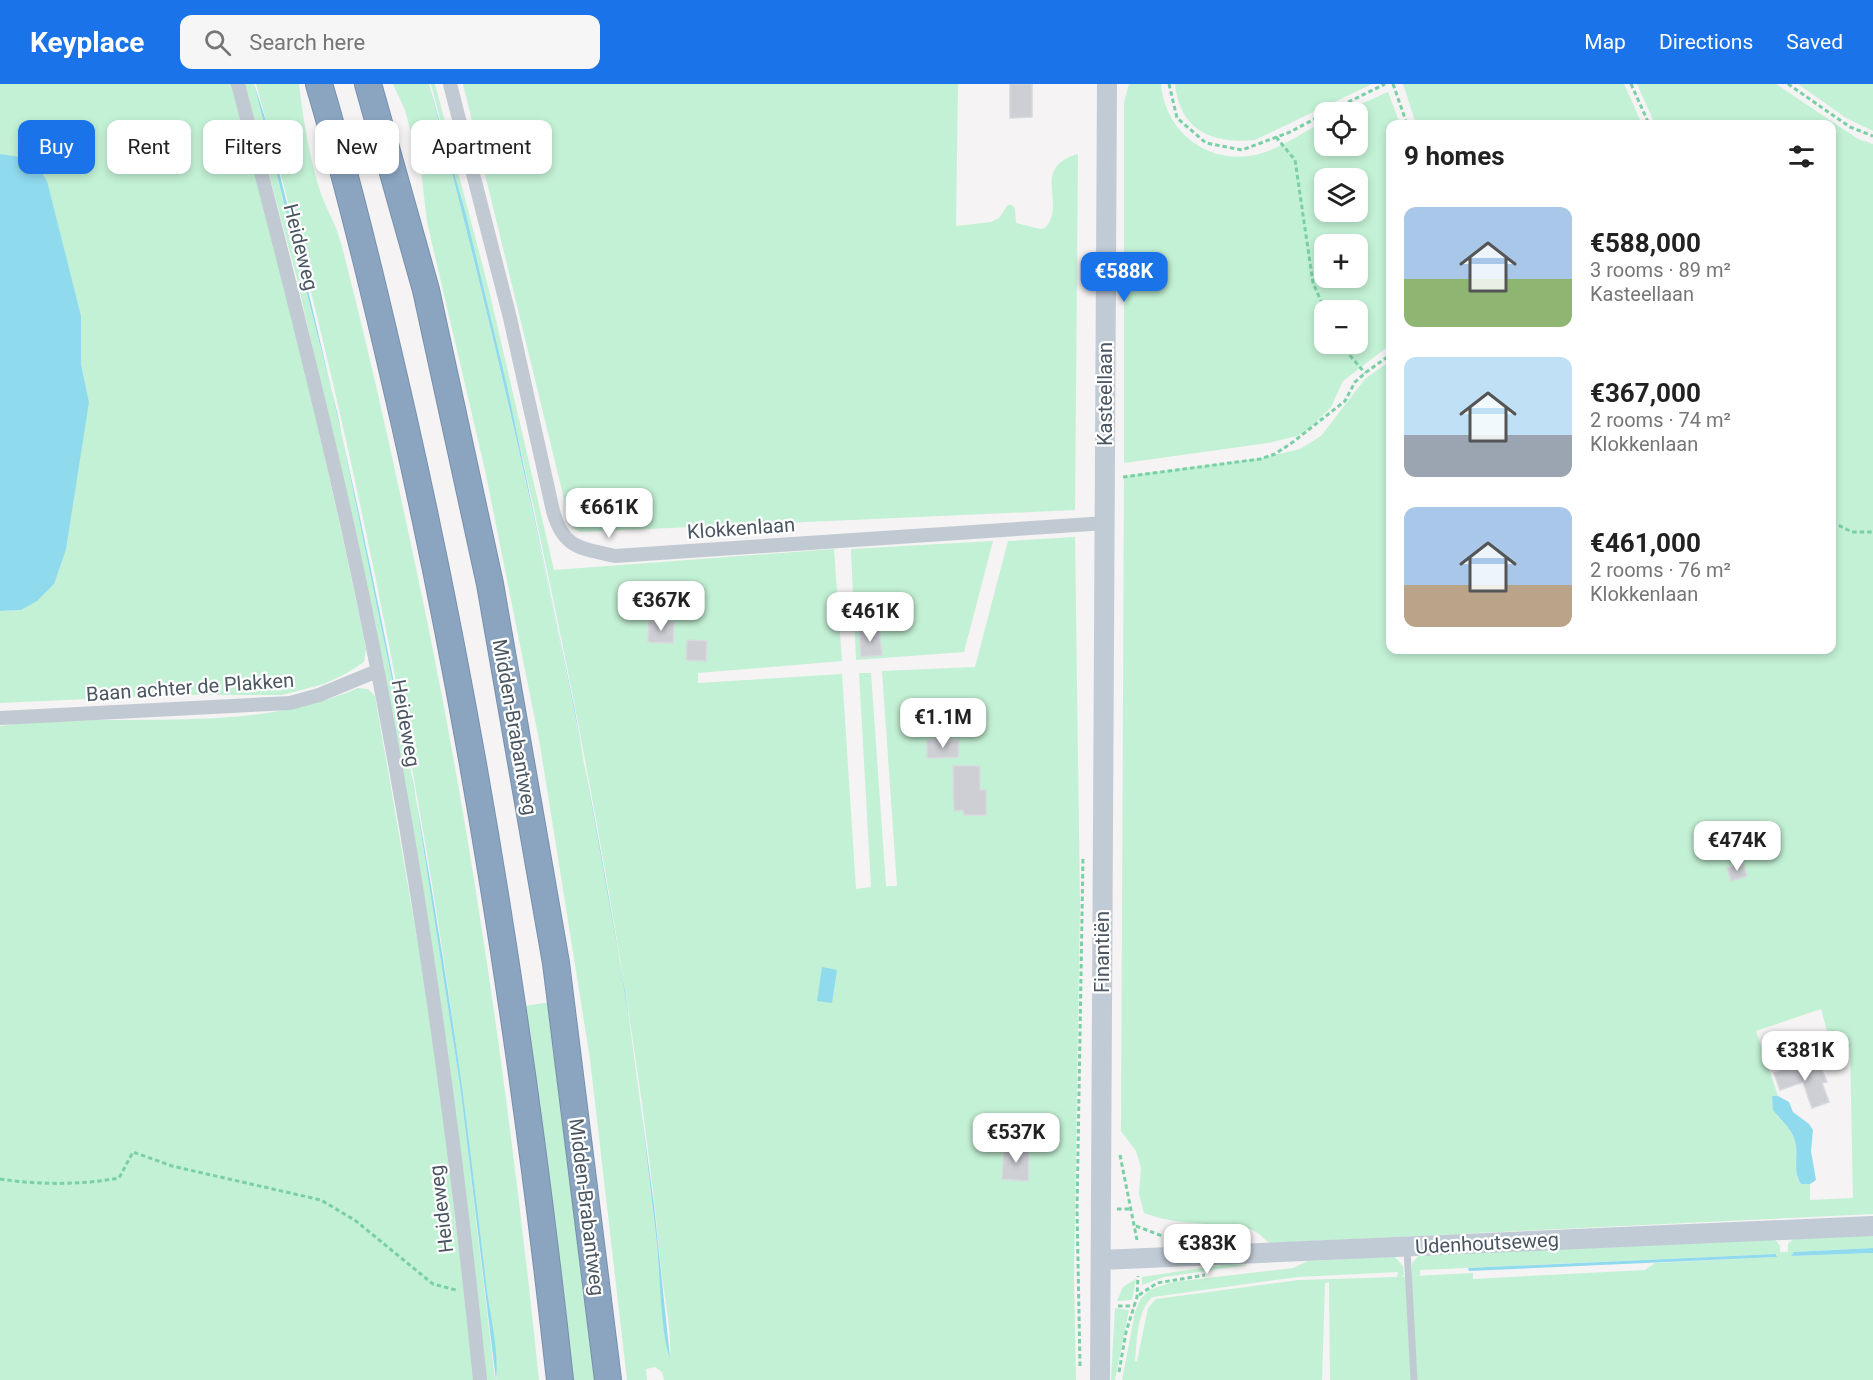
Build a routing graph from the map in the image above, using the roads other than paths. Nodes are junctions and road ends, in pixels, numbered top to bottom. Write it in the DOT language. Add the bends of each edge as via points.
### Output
graph roads {
  1 [pos="238,84"];
  2 [pos="320,84"];
  3 [pos="368,84"];
  4 [pos="450,84"];
  5 [pos="1107,84"];
  6 [pos="1106,523"];
  7 [pos="377,671"];
  8 [pos="0,718"];
  9 [pos="1873,1226"];
  10 [pos="1407,1247"];
  11 [pos="1101,1260"];
  12 [pos="480,1380"];
  13 [pos="560,1380"];
  14 [pos="608,1380"];
  15 [pos="1100,1380"];
  16 [pos="1414,1380"];
  1 -- 7 [label="street, Heideweg" via="319,401"];
  2 -- 13 [label="highway" via="376,298 443,593 474,759 508,972"];
  3 -- 14 [label="highway, Midden-Brabantweg" via="426,290 490,584 556,963"];
  4 -- 6 [label="street, Klokkenlaan" via="510,318 553,511 558,530 571,544 615,556"];
  5 -- 6 [label="street, Kasteellaan"];
  6 -- 11 [label="street, Finantiën"];
  7 -- 8 [label="street, Baan achter de Plakken" via="290,703"];
  7 -- 12 [label="street, Heideweg" via="427,960"];
  9 -- 10 [label="street, Udenhoutseweg"];
  10 -- 11 [label="street, Udenhoutseweg"];
  10 -- 16 [label="lane"];
  11 -- 15 [label="street, Finantiën"];
}
